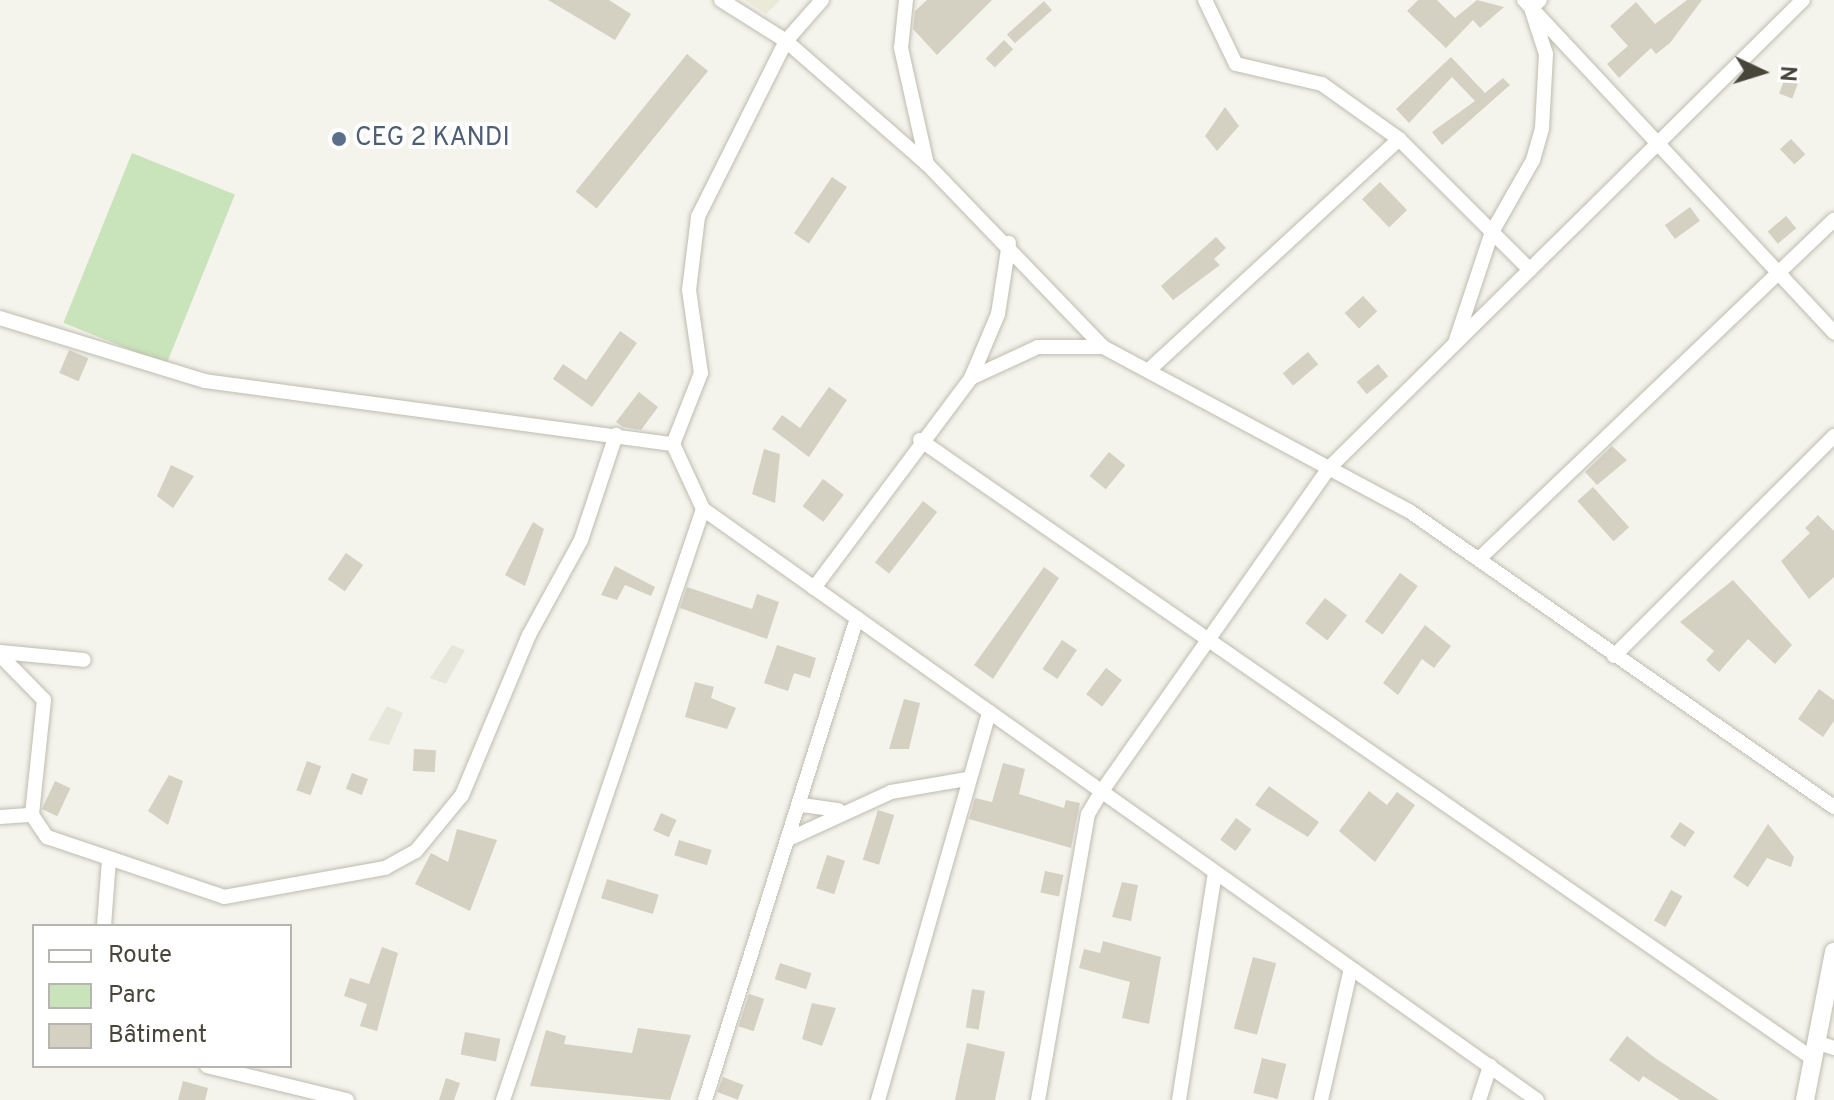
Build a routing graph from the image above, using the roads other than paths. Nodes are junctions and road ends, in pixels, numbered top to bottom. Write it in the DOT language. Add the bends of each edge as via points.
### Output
graph roads {
  1 [pos="721,0"];
  2 [pos="822,0"];
  3 [pos="906,0"];
  4 [pos="1205,0"];
  5 [pos="1803,0"];
  6 [pos="1531,3"];
  7 [pos="786,41"];
  8 [pos="1399,139"];
  9 [pos="1658,144"];
  10 [pos="927,164"];
  11 [pos="1834,220"];
  12 [pos="1492,232"];
  13 [pos="1009,243"];
  14 [pos="1530,270"];
  15 [pos="1778,273"];
  16 [pos="0,318"];
  17 [pos="1834,333"];
  18 [pos="1454,344"];
  19 [pos="1103,347"];
  20 [pos="1150,369"];
  21 [pos="971,378"];
  22 [pos="616,435"];
  23 [pos="1834,436"];
  24 [pos="920,440"];
  25 [pos="673,444"];
  26 [pos="1329,468"];
  27 [pos="703,509"];
  28 [pos="1481,557"];
  29 [pos="814,588"];
  30 [pos="857,618"];
  31 [pos="1208,640"];
  32 [pos="0,653"];
  33 [pos="1614,656"];
  34 [pos="84,660"];
  35 [pos="989,712"];
  36 [pos="966,779"];
  37 [pos="1102,791"];
  38 [pos="802,805"];
  39 [pos="1834,807"];
  40 [pos="839,810"];
  41 [pos="32,815"];
  42 [pos="0,817"];
  43 [pos="791,838"];
  44 [pos="109,860"];
  45 [pos="1215,873"];
  46 [pos="104,924"];
  47 [pos="1834,952"];
  48 [pos="1350,972"];
  49 [pos="1822,1050"];
  50 [pos="1490,1066"];
  51 [pos="214,1068"];
  52 [pos="319,1097"];
  53 [pos="347,1100"];
  54 [pos="503,1100"];
  55 [pos="705,1100"];
  56 [pos="878,1100"];
  57 [pos="1038,1100"];
  58 [pos="1179,1100"];
  59 [pos="1321,1100"];
  60 [pos="1479,1100"];
  61 [pos="1537,1100"];
  62 [pos="1805,1100"];
  1 -- 7 [label="street"];
  2 -- 7 [label="street"];
  3 -- 10 [label="street" via="901,48"];
  4 -- 8 [label="street" via="1244,70 1322,84"];
  5 -- 9 [label="street"];
  6 -- 9 [label="street"];
  6 -- 12 [label="street" via="1546,54 1542,128 1533,160"];
  7 -- 10 [label="street"];
  7 -- 25 [label="street" via="698,217 689,290 701,373"];
  8 -- 12 [label="street"];
  8 -- 20 [label="street"];
  9 -- 14 [label="street"];
  9 -- 15 [label="street"];
  10 -- 13 [label="street"];
  11 -- 15 [label="street"];
  12 -- 14 [label="street"];
  12 -- 18 [label="street"];
  13 -- 19 [label="street"];
  13 -- 21 [label="street" via="998,314"];
  14 -- 18 [label="street"];
  15 -- 17 [label="street"];
  15 -- 28 [label="street"];
  16 -- 22 [label="street" via="205,381"];
  18 -- 26 [label="street"];
  19 -- 20 [label="street"];
  19 -- 21 [label="street" via="1038,347"];
  20 -- 26 [label="street"];
  21 -- 24 [label="street"];
  22 -- 25 [label="street"];
  22 -- 44 [label="street" via="581,540 529,635 462,795 416,851 385,868 224,897"];
  23 -- 33 [label="street"];
  24 -- 29 [label="street"];
  24 -- 31 [label="street"];
  25 -- 27 [label="street"];
  26 -- 28 [label="street"];
  26 -- 31 [label="street"];
  27 -- 29 [label="street"];
  27 -- 54 [label="street"];
  28 -- 33 [label="street"];
  29 -- 30 [label="street"];
  30 -- 35 [label="street"];
  30 -- 38 [label="street"];
  31 -- 37 [label="street"];
  31 -- 49 [label="street"];
  32 -- 34 [label="street"];
  32 -- 41 [label="street" via="44,700"];
  33 -- 39 [label="street"];
  35 -- 36 [label="street"];
  35 -- 37 [label="street"];
  36 -- 40 [label="street"];
  36 -- 56 [label="street"];
  37 -- 45 [label="street"];
  37 -- 57 [label="street" via="1088,814"];
  38 -- 40 [label="street"];
  38 -- 43 [label="street"];
  40 -- 43 [label="street"];
  41 -- 42 [label="street"];
  41 -- 44 [label="street" via="47,837"];
  43 -- 55 [label="street"];
  44 -- 46 [label="street"];
  45 -- 48 [label="street"];
  45 -- 58 [label="street"];
  47 -- 49 [label="street"];
  48 -- 50 [label="street"];
  48 -- 59 [label="street"];
  49 -- 62 [label="street"];
  50 -- 60 [label="street"];
  50 -- 61 [label="street"];
  51 -- 52 [label="street"];
  52 -- 53 [label="street"];
}
